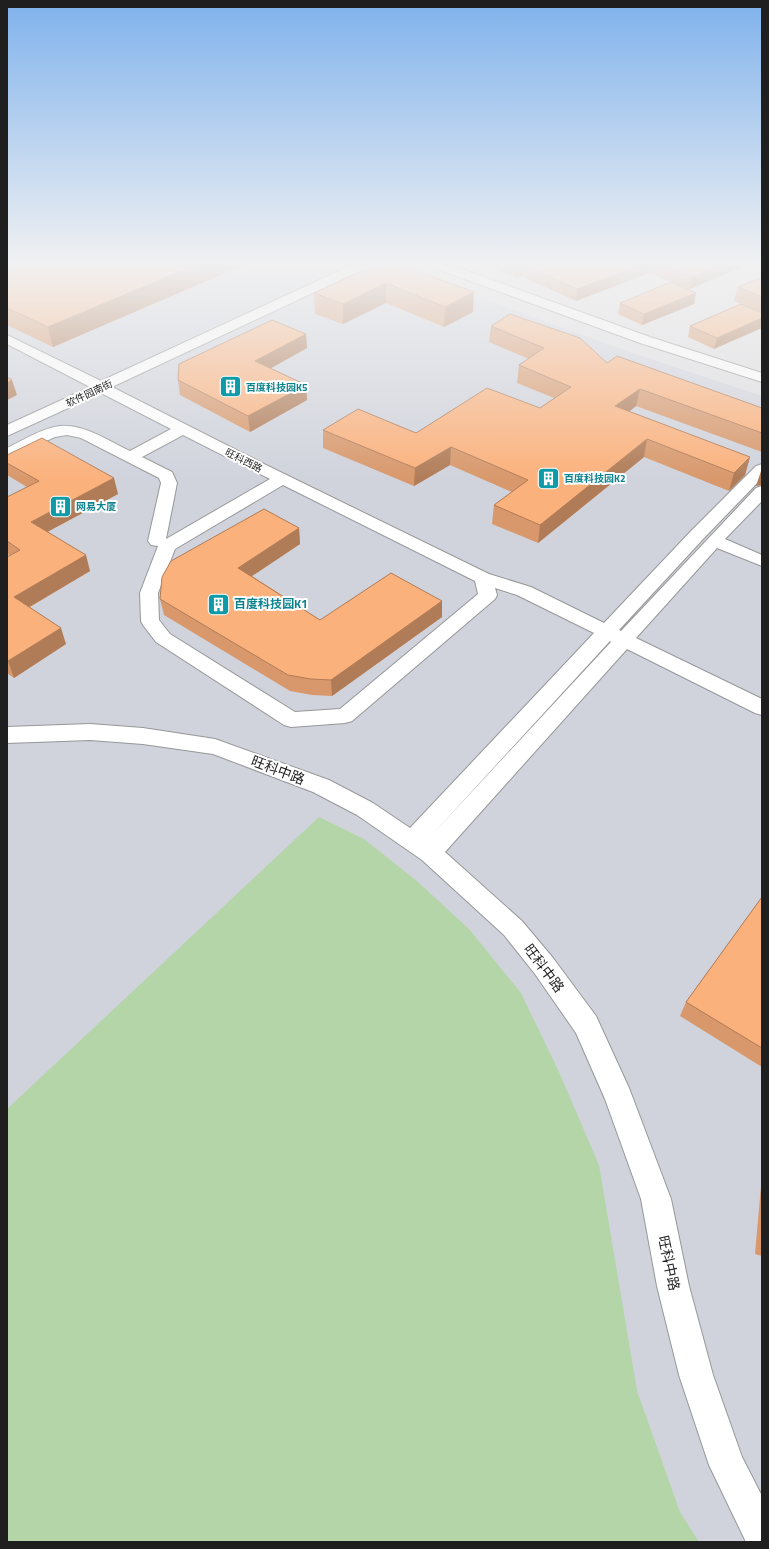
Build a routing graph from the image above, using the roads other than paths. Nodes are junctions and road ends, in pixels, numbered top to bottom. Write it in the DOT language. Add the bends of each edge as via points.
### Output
graph roads {
  1 [pos="211,335"];
  2 [pos="632,335"];
  3 [pos="7,339"];
  4 [pos="762,378"];
  5 [pos="102,386"];
  6 [pos="182,429"];
  7 [pos="7,431"];
  8 [pos="7,454"];
  9 [pos="130,457"];
  10 [pos="762,469"];
  11 [pos="282,479"];
  12 [pos="762,491"];
  13 [pos="157,541"];
  14 [pos="714,541"];
  15 [pos="762,561"];
  16 [pos="483,578"];
  17 [pos="612,640"];
  18 [pos="762,708"];
  19 [pos="762,718"];
  20 [pos="7,735"];
  21 [pos="421,846"];
  22 [pos="762,1535"];
  1 -- 5 [label="street, 软件园南街"];
  2 -- 4 [label="street"];
  3 -- 5 [label="street, 旺科西路"];
  5 -- 6 [label="street, 旺科西路"];
  5 -- 7 [label="street, 软件园南街"];
  6 -- 9 [label="street"];
  6 -- 11 [label="street, 旺科西路"];
  8 -- 9 [label="street" via="51,433 67,430 86,435"];
  9 -- 13 [label="street" via="166,475 169,483"];
  10 -- 17 [label="street" via="698,534"];
  11 -- 16 [label="street, 旺科西路"];
  11 -- 16 [label="street" via="167,546 149,594 150,621 163,638 291,720 345,716 488,595"];
  12 -- 14 [label="street"];
  14 -- 15 [label="street"];
  14 -- 17 [label="street"];
  16 -- 17 [label="street, 旺科西路" via="513,600"];
  17 -- 18 [label="street"];
  17 -- 19 [label="street"];
  17 -- 21 [label="street"];
  20 -- 21 [label="street, 旺科中路" via="90,732 143,736 215,747 321,786 365,809"];
  21 -- 22 [label="street, 旺科中路" via="512,928 544,966 586,1025 619,1098 656,1199 673,1286 696,1375 727,1466"];
}
